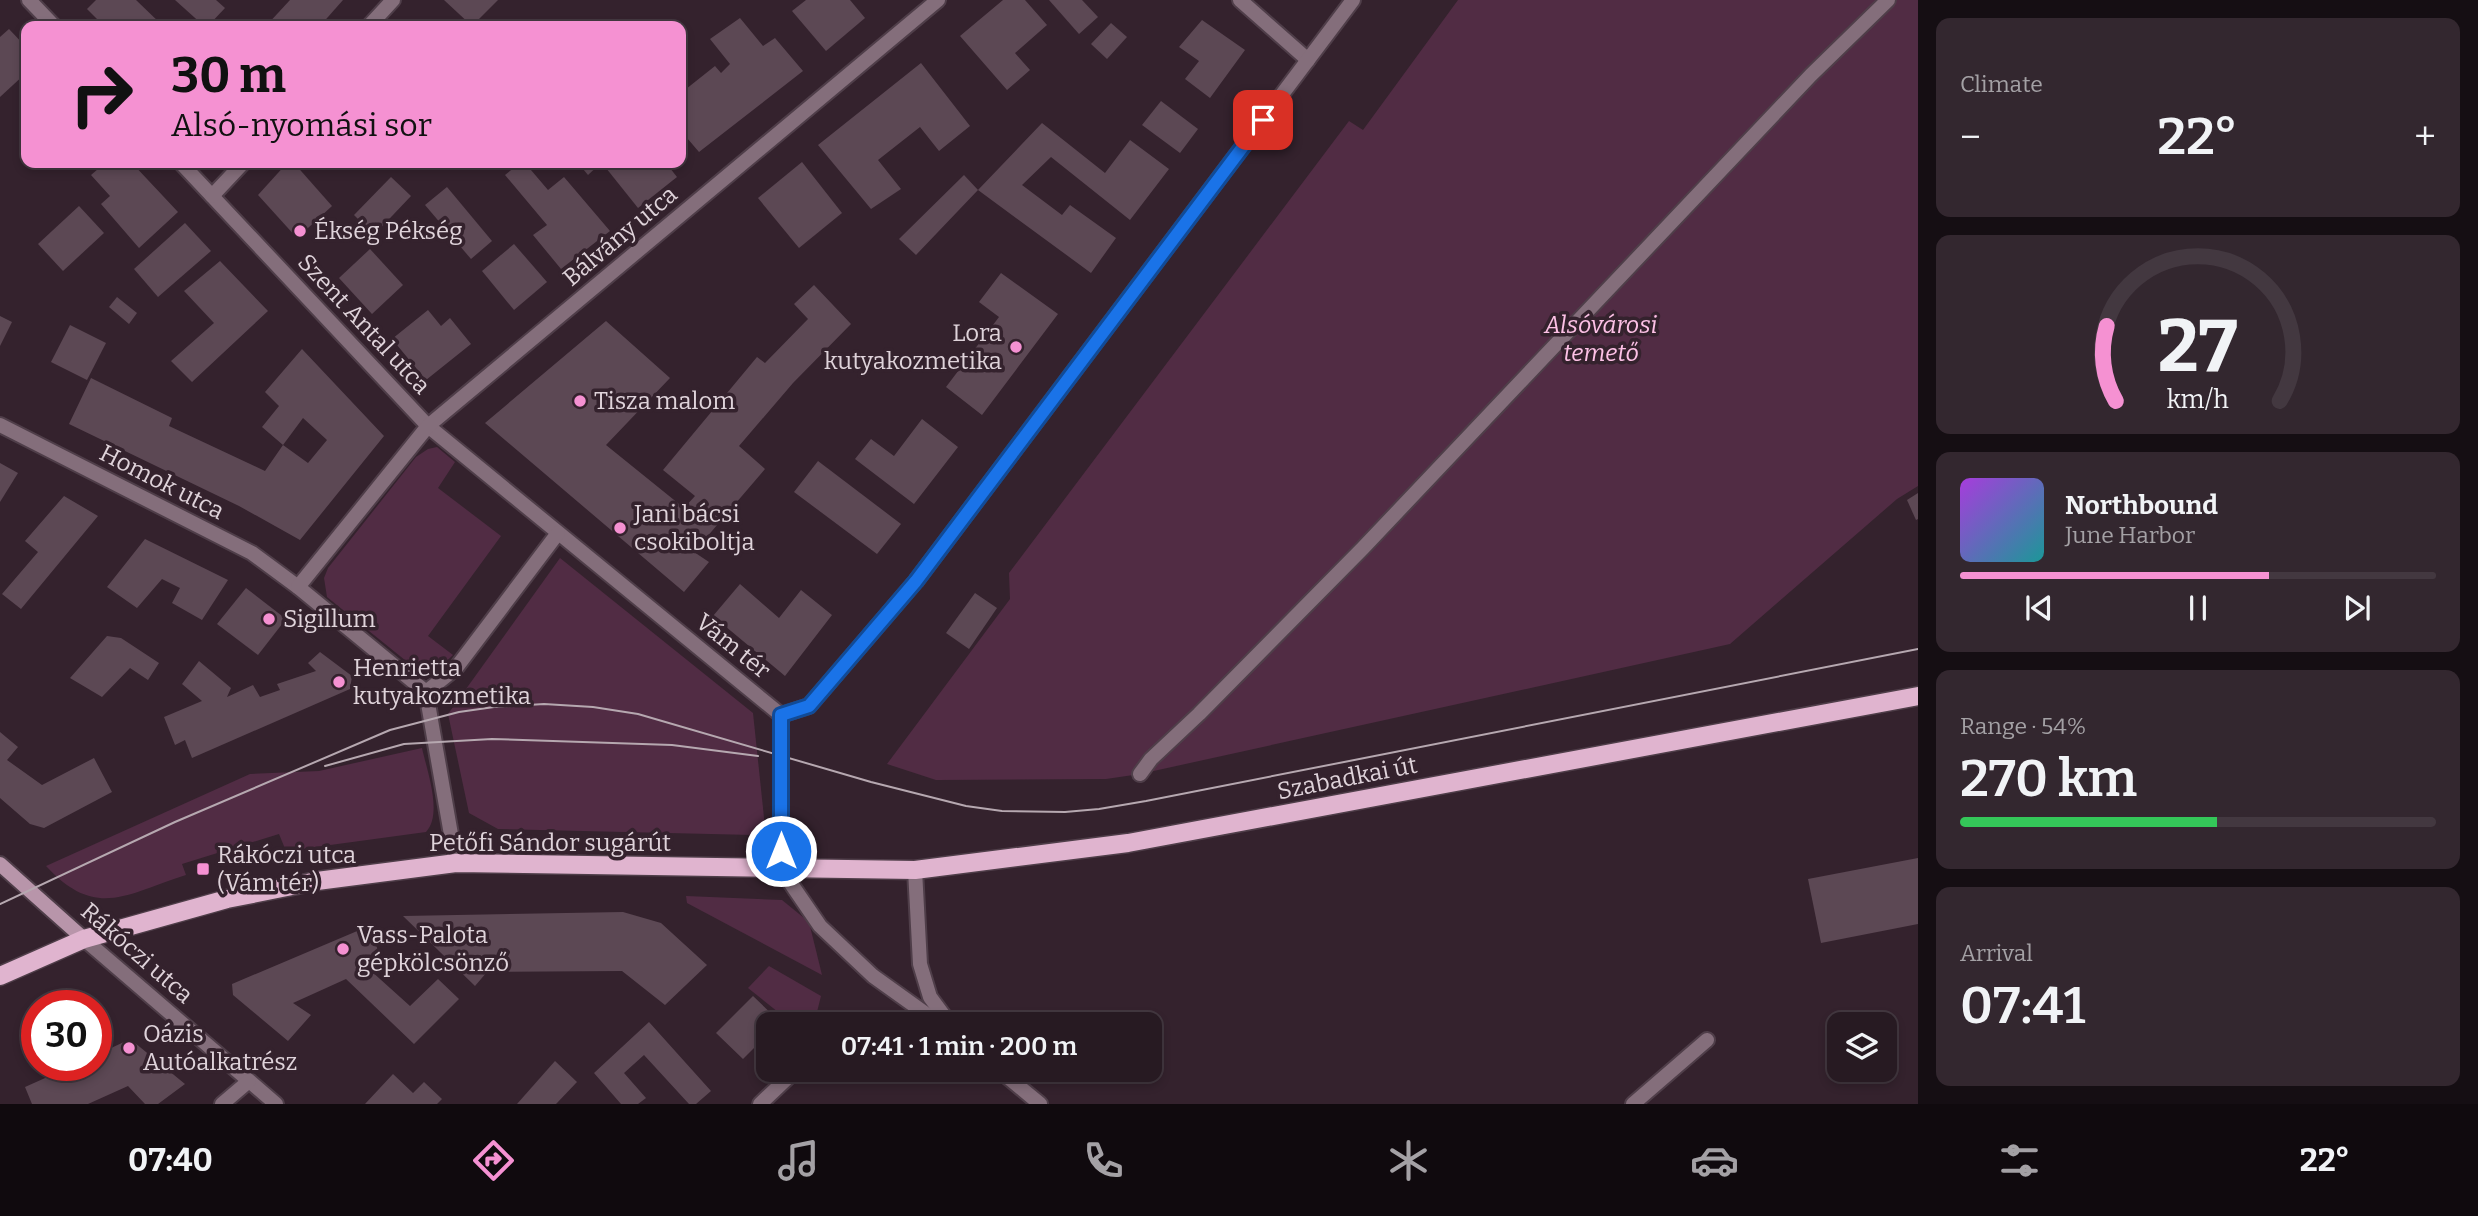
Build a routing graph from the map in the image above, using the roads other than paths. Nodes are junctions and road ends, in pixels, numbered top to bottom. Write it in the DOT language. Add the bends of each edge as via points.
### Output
graph roads {
  1 [pos="29,0"];
  2 [pos="393,0"];
  3 [pos="938,0"];
  4 [pos="1240,0"];
  5 [pos="1353,0"];
  6 [pos="1888,0"];
  7 [pos="49,21"];
  8 [pos="374,21"];
  9 [pos="1308,60"];
  10 [pos="186,168"];
  11 [pos="238,168"];
  12 [pos="212,196"];
  13 [pos="0,425"];
  14 [pos="428,426"];
  15 [pos="558,533"];
  16 [pos="298,587"];
  17 [pos="426,692"];
  18 [pos="1918,696"];
  19 [pos="781,715"];
  20 [pos="1140,774"];
  21 [pos="456,863"];
  22 [pos="0,864"];
  23 [pos="781,869"];
  24 [pos="915,870"];
  25 [pos="84,939"];
  26 [pos="0,976"];
  27 [pos="923,1012"];
  28 [pos="941,1012"];
  29 [pos="1707,1040"];
  30 [pos="249,1081"];
  31 [pos="783,1082"];
  32 [pos="1014,1082"];
  33 [pos="222,1104"];
  34 [pos="276,1104"];
  35 [pos="760,1104"];
  36 [pos="1040,1104"];
  37 [pos="1633,1104"];
  1 -- 7 [label="street"];
  2 -- 8 [label="street"];
  3 -- 14 [label="street, Bálvány utca"];
  4 -- 9 [label="street"];
  5 -- 9 [label="street"];
  6 -- 20 [label="street"];
  9 -- 19 [label="street" via="916,581 809,706"];
  10 -- 12 [label="street, Szent Antal utca"];
  11 -- 12 [label="street"];
  12 -- 14 [label="street, Szent Antal utca"];
  13 -- 16 [label="street, Homok utca" via="252,553"];
  14 -- 15 [label="street, Vám tér"];
  14 -- 16 [label="street"];
  15 -- 17 [label="street" via="456,668"];
  15 -- 19 [label="street, Vám tér"];
  16 -- 17 [label="street"];
  17 -- 21 [label="street"];
  18 -- 24 [label="main road, Szabadkai út" via="1128,844"];
  19 -- 23 [label="street"];
  21 -- 23 [label="main road, Petőfi Sándor sugárút"];
  21 -- 25 [label="main road, Petőfi Sándor sugárút" via="317,881 227,899"];
  22 -- 25 [label="street, Rákóczi utca"];
  23 -- 24 [label="main road, Szabadkai út"];
  23 -- 27 [label="street" via="820,926 873,976"];
  24 -- 28 [label="street" via="920,964 930,997"];
  25 -- 26 [label="main road, Petőfi Sándor sugárút"];
  25 -- 30 [label="street, Rákóczi utca"];
  29 -- 37 [label="street"];
  30 -- 33 [label="street"];
  30 -- 34 [label="street, Rákóczi utca"];
  31 -- 35 [label="street"];
  32 -- 36 [label="street"];
}
